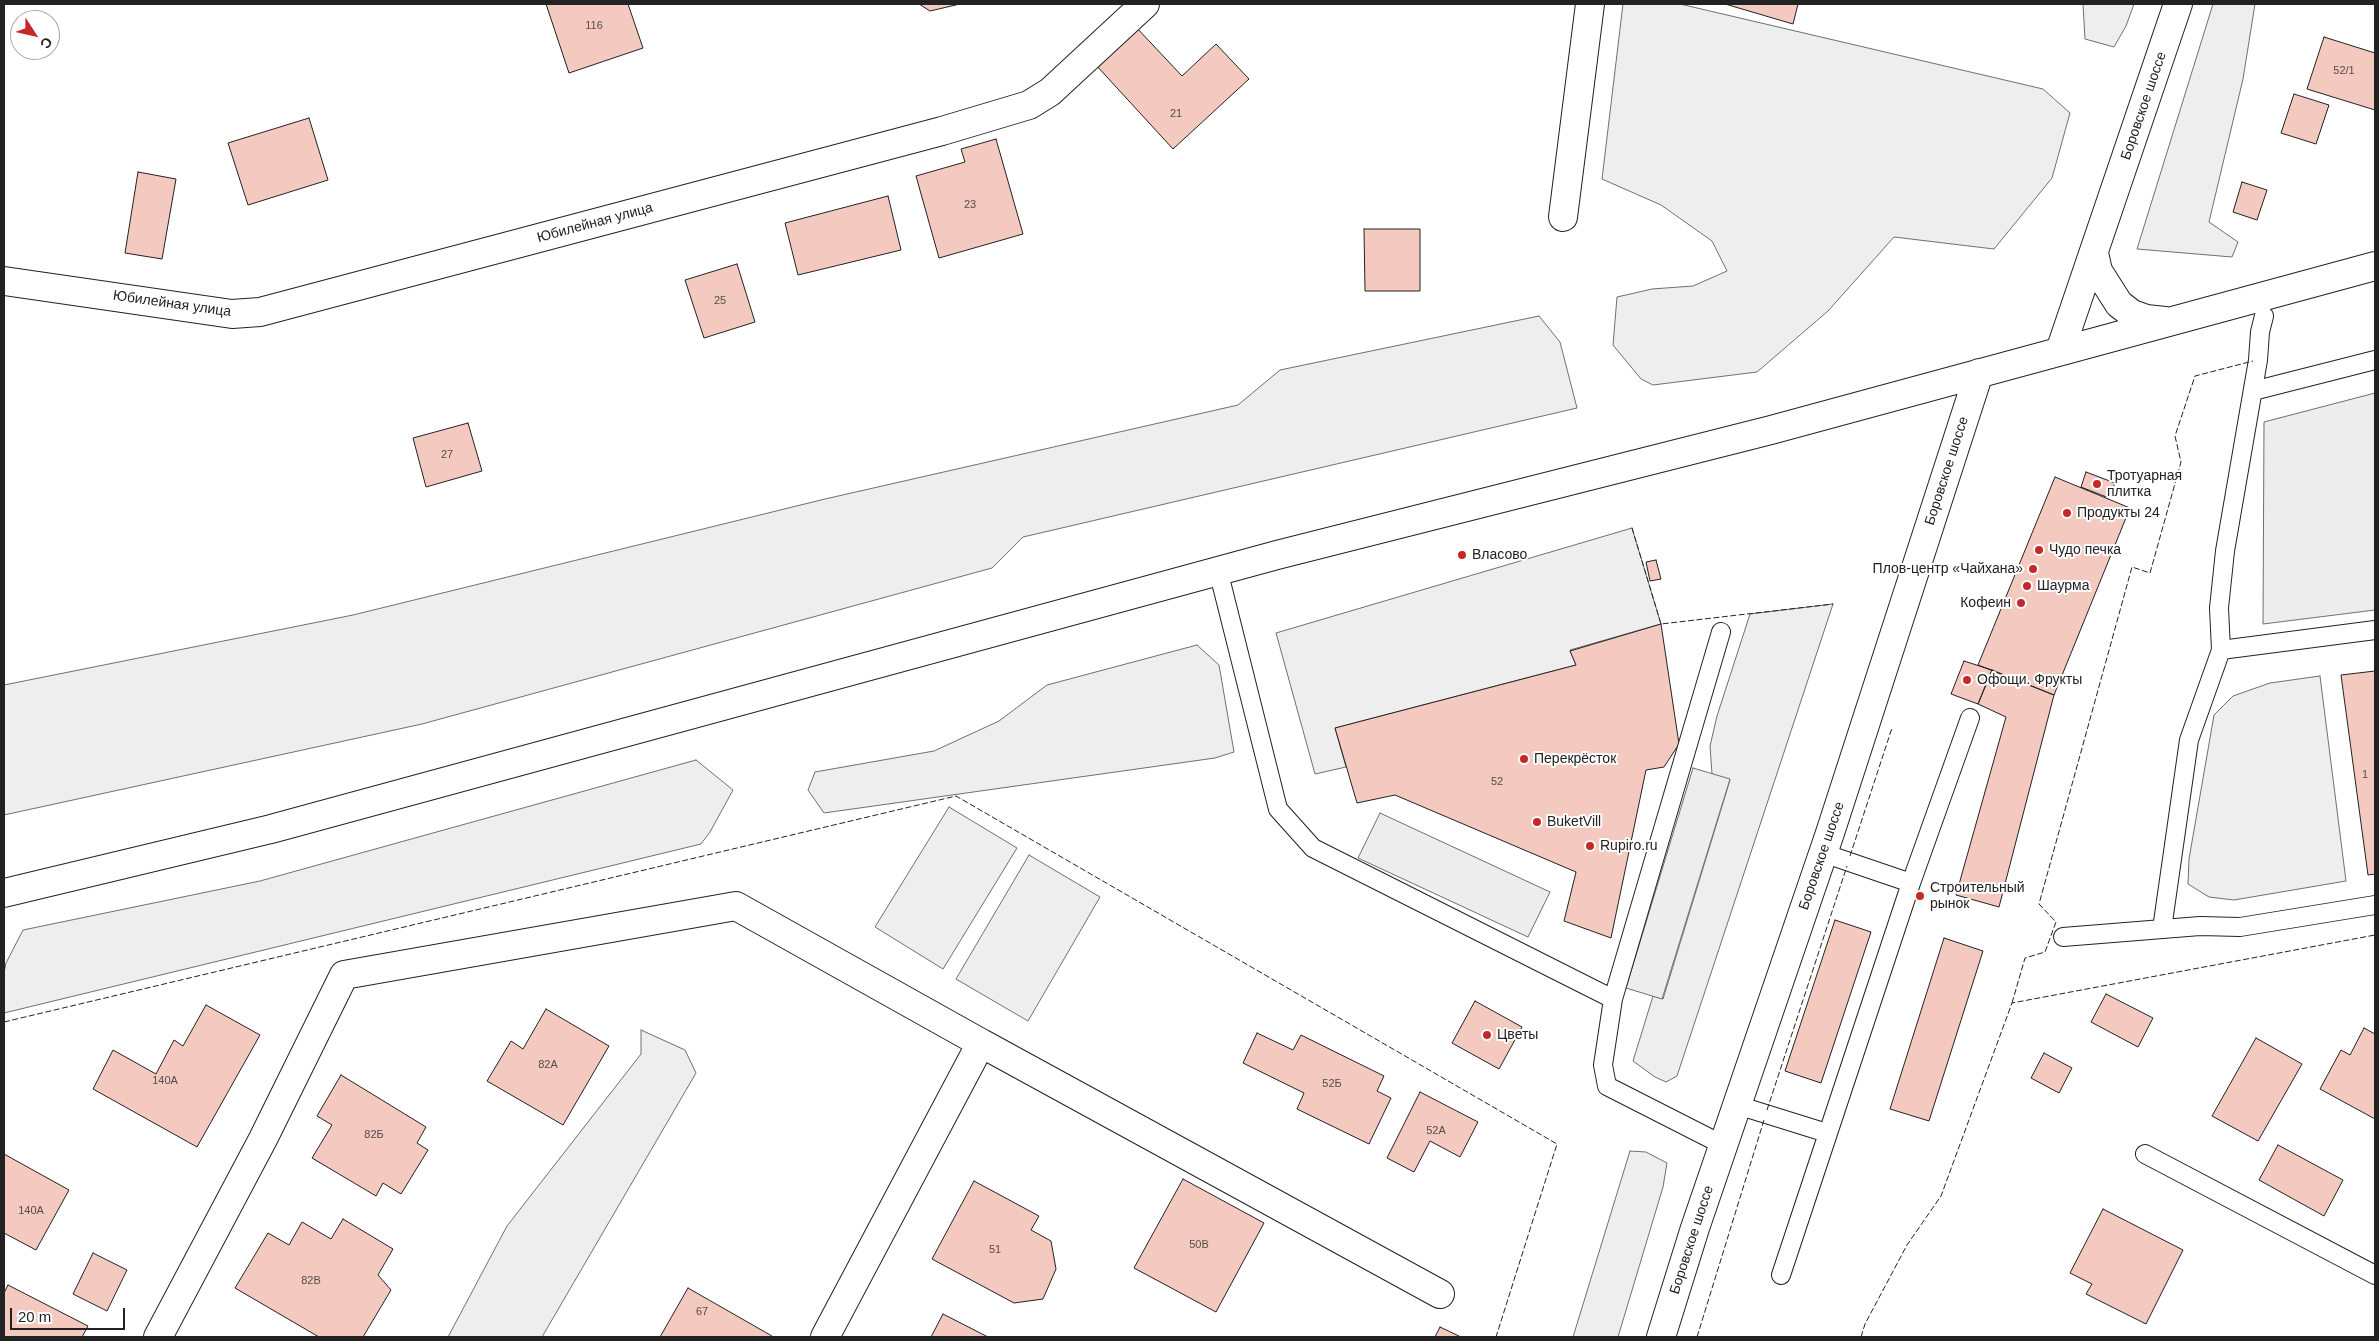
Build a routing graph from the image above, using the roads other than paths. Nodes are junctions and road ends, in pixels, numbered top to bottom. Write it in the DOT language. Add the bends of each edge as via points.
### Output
graph roads {
  1 [pos="1145,4"];
  2 [pos="1590,4"];
  3 [pos="2178,4"];
  4 [pos="1563,217"];
  5 [pos="2094,253"];
  6 [pos="2375,266"];
  7 [pos="4,281"];
  8 [pos="2264,316"];
  9 [pos="2170,321"];
  10 [pos="2060,351"];
  11 [pos="2375,360"];
  12 [pos="1979,373"];
  13 [pos="2253,391"];
  14 [pos="1218,570"];
  15 [pos="2375,630"];
  16 [pos="1721,632"];
  17 [pos="2221,650"];
  18 [pos="1970,718"];
  19 [pos="1823,853"];
  20 [pos="1911,883"];
  21 [pos="4,893"];
  22 [pos="2375,905"];
  23 [pos="2162,929"];
  24 [pos="2063,937"];
  25 [pos="1613,999"];
  26 [pos="982,1044"];
  27 [pos="1737,1105"];
  28 [pos="1827,1133"];
  29 [pos="1723,1145"];
  30 [pos="2145,1154"];
  31 [pos="1781,1275"];
  32 [pos="2375,1275"];
  33 [pos="1440,1294"];
  34 [pos="158,1337"];
  35 [pos="825,1337"];
  36 [pos="1661,1337"];
  1 -- 7 [label="main road, Юбилейная улица" via="1050,92 1029,105 933,134 260,312 232,314"];
  2 -- 4 [label="main road"];
  3 -- 5 [label="main road, Боровское шоссе"];
  5 -- 9 [label="main road" via="2098,271 2119,304 2146,319"];
  5 -- 10 [label="main road, Боровское шоссе"];
  6 -- 9 [label="main road"];
  8 -- 13 [label="lane"];
  9 -- 10 [label="main road"];
  10 -- 12 [label="main road"];
  11 -- 13 [label="lane"];
  12 -- 14 [label="main road" via="1771,430"];
  12 -- 19 [label="main road, Боровское шоссе"];
  13 -- 17 [label="lane" via="2225,551 2219,608"];
  14 -- 21 [label="main road" via="281,826"];
  14 -- 25 [label="lane" via="1278,809 1313,848"];
  15 -- 17 [label="lane"];
  16 -- 25 [label="lane"];
  17 -- 23 [label="lane" via="2188,740"];
  18 -- 20 [label="lane"];
  19 -- 20 [label="lane"];
  19 -- 27 [label="main road, Боровское шоссе"];
  20 -- 28 [label="lane"];
  22 -- 23 [label="lane" via="2240,927"];
  23 -- 24 [label="lane"];
  25 -- 29 [label="lane" via="1603,1065 1607,1086"];
  26 -- 33 [label="main road"];
  26 -- 34 [label="main road" via="736,906 344,976 263,1139"];
  26 -- 35 [label="main road"];
  27 -- 28 [label="lane"];
  27 -- 29 [label="main road, Боровское шоссе"];
  28 -- 31 [label="lane"];
  29 -- 36 [label="main road, Боровское шоссе"];
  30 -- 32 [label="lane"];
}
